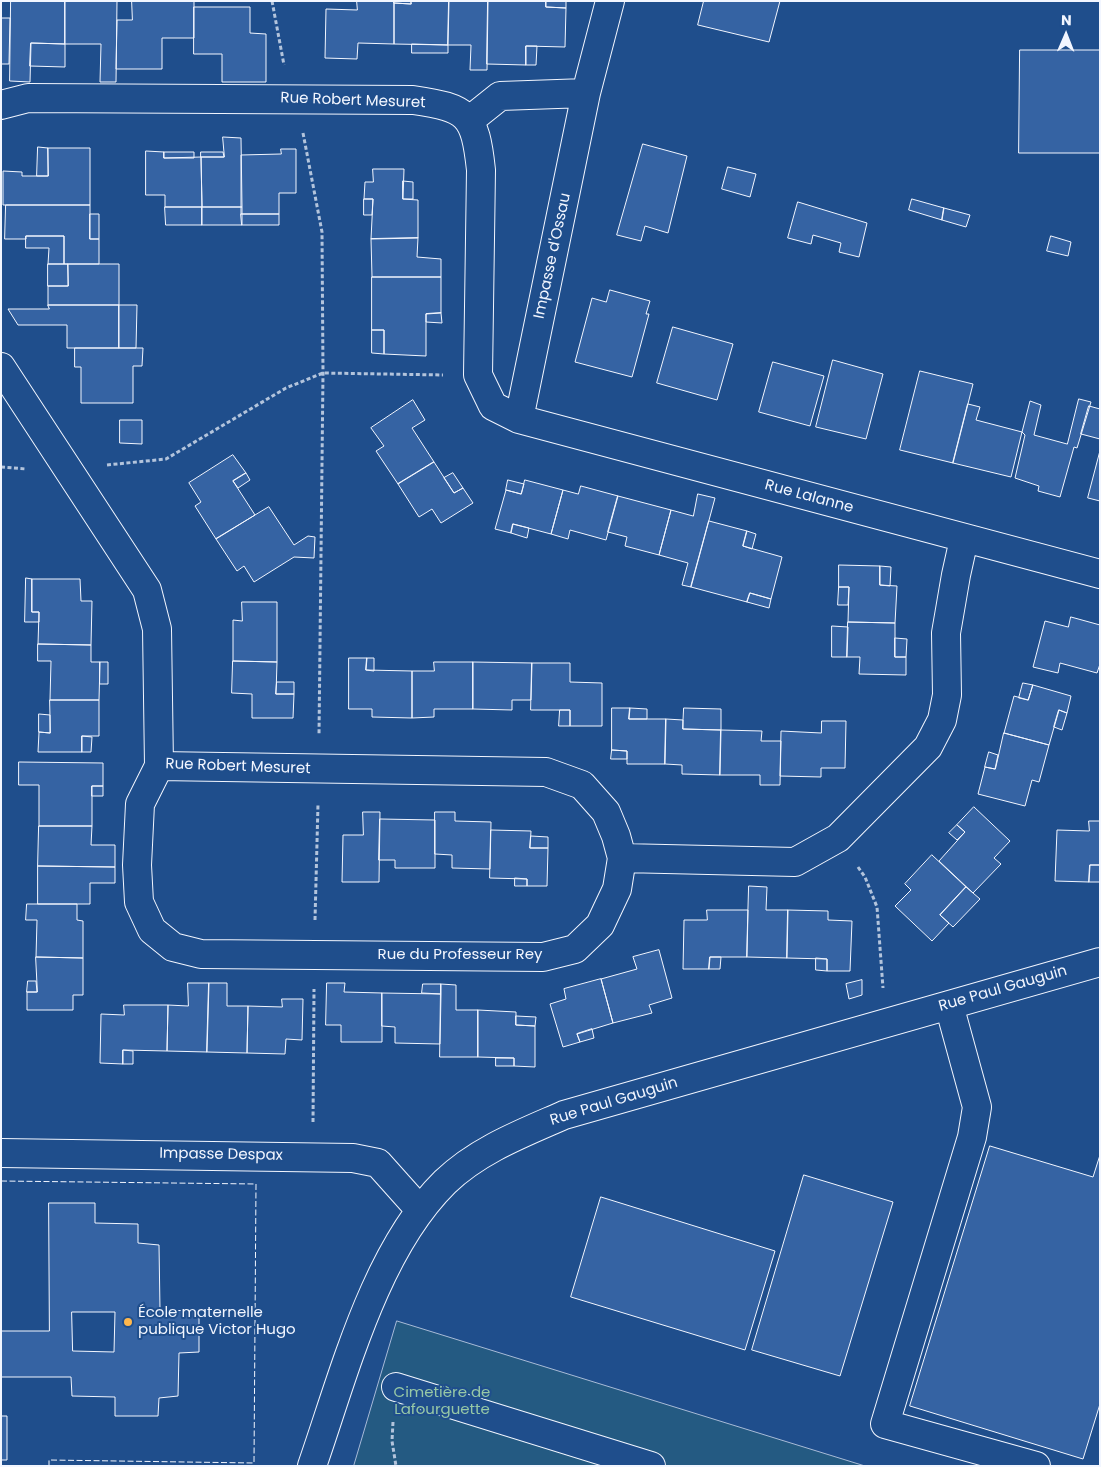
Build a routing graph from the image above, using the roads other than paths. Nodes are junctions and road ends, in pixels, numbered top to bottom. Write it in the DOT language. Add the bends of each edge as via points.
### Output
graph roads {
  1 [pos="610,1"];
  2 [pos="586,93"];
  3 [pos="1,105"];
  4 [pos="470,120"];
  5 [pos="1,367"];
  6 [pos="519,420"];
  7 [pos="964,538"];
  8 [pos="1100,574"];
  9 [pos="158,766"];
  10 [pos="622,858"];
  11 [pos="1100,962"];
  12 [pos="949,1004"];
  13 [pos="1,1153"];
  14 [pos="420,1210"];
  15 [pos="396,1387"];
  16 [pos="312,1466"];
  17 [pos="651,1466"];
  18 [pos="1036,1466"];
  1 -- 2 [label="street, Impasse d'Ossau"];
  2 -- 4 [label="street" via="500,96"];
  2 -- 6 [label="street, Impasse d'Ossau"];
  3 -- 4 [label="street, Rue Robert Mesuret" via="28,98 413,100 447,105"];
  4 -- 6 [label="street" via="481,170 478,375 493,406"];
  5 -- 9 [label="street, Rue Robert Mesuret" via="147,590 157,629"];
  6 -- 7 [label="street, Rue Lalanne"];
  7 -- 8 [label="street, Rue Lalanne"];
  7 -- 10 [label="street" via="946,633 947,695 942,720 928,746 838,838 795,862"];
  9 -- 10 [label="street, Rue Robert Mesuret" via="546,772 582,785 606,812"];
  9 -- 10 [label="street, Rue du Professeur Rey" via="140,804 139,902 152,930 173,947 201,954 543,957 575,949 600,925 617,890"];
  11 -- 12 [label="street, Rue Paul Gauguin"];
  12 -- 14 [label="street, Rue Paul Gauguin" via="564,1115 510,1138 476,1158 446,1181"];
  12 -- 18 [label="street" via="977,1107 972,1137 885,1424"];
  13 -- 14 [label="street, Impasse Despax" via="352,1158 378,1163"];
  14 -- 16 [label="street, Rue Paul Gauguin" via="393,1253 365,1316"];
  15 -- 17 [label="street"];
}
